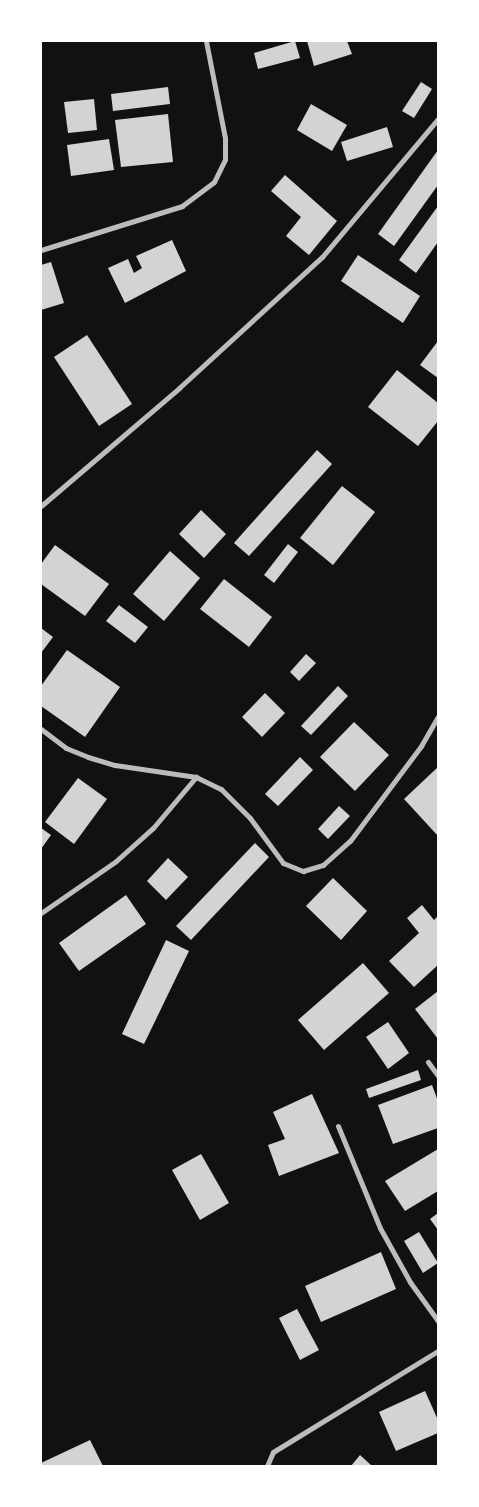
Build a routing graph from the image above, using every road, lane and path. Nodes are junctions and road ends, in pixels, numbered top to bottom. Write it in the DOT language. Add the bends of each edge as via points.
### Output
graph roads {
  1 [pos="206,41"];
  2 [pos="438,119"];
  3 [pos="41,250"];
  4 [pos="41,506"];
  5 [pos="438,717"];
  6 [pos="41,729"];
  7 [pos="196,777"];
  8 [pos="41,913"];
  9 [pos="428,1062"];
  10 [pos="438,1076"];
  11 [pos="338,1126"];
  12 [pos="438,1321"];
  13 [pos="438,1352"];
  14 [pos="267,1466"];
  1 -- 3 [label="street" via="225,138 225,159 214,182 182,206"];
  2 -- 4 [label="street" via="322,257 179,388"];
  5 -- 7 [label="street" via="421,746 350,841 324,865 304,871 288,867 250,818 220,788"];
  6 -- 7 [label="street" via="66,748 88,757 115,765"];
  7 -- 8 [label="street" via="153,828 116,862"];
  9 -- 10 [label="street"];
  11 -- 12 [label="street" via="380,1228 410,1282"];
  13 -- 14 [label="street" via="272,1452"];
}
